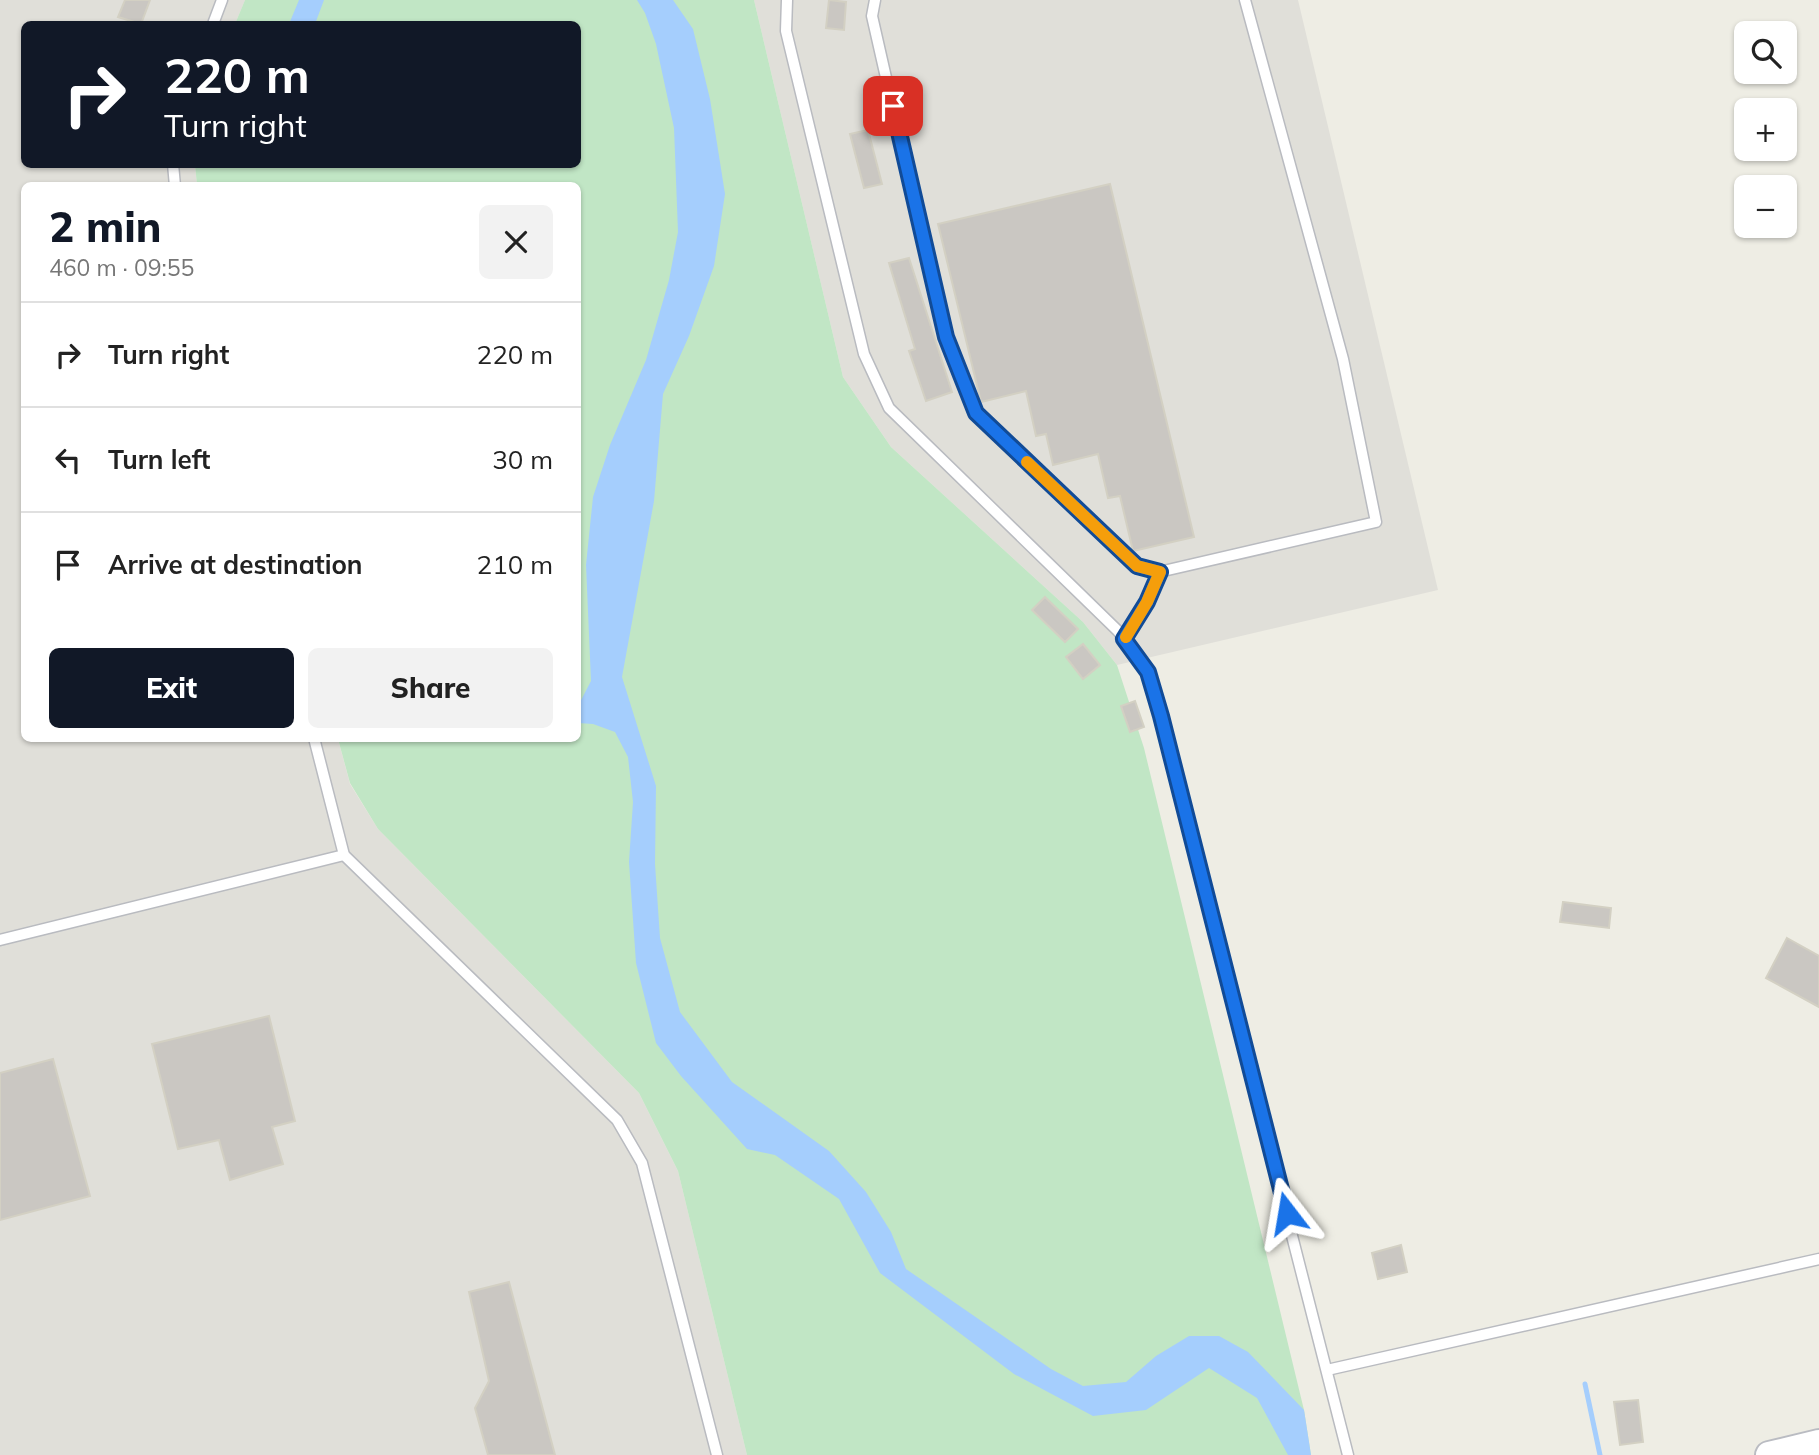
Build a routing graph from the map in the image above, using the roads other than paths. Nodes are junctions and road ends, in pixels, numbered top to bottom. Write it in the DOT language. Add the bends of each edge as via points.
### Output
graph roads {
  1 [pos="222,0"];
  2 [pos="787,0"];
  3 [pos="875,0"];
  4 [pos="1245,0"];
  5 [pos="214,21"];
  6 [pos="1160,572"];
  7 [pos="1124,639"];
  8 [pos="315,742"];
  9 [pos="344,855"];
  10 [pos="0,940"];
  11 [pos="1819,1259"];
  12 [pos="1327,1370"];
  13 [pos="1819,1443"];
  14 [pos="1347,1453"];
  15 [pos="716,1455"];
  16 [pos="1769,1455"];
  1 -- 5 [label="lane"];
  2 -- 7 [label="lane" via="786,31 864,354 889,408"];
  3 -- 6 [label="lane" via="872,16 946,337 976,413 1137,566"];
  4 -- 6 [label="lane" via="1343,359 1376,522"];
  6 -- 7 [label="lane"];
  7 -- 12 [label="lane" via="1148,672 1161,716"];
  8 -- 9 [label="lane"];
  9 -- 10 [label="lane"];
  9 -- 15 [label="lane" via="617,1120 642,1163"];
  11 -- 12 [label="lane"];
  12 -- 14 [label="lane"];
  13 -- 16 [label="street"];
}
